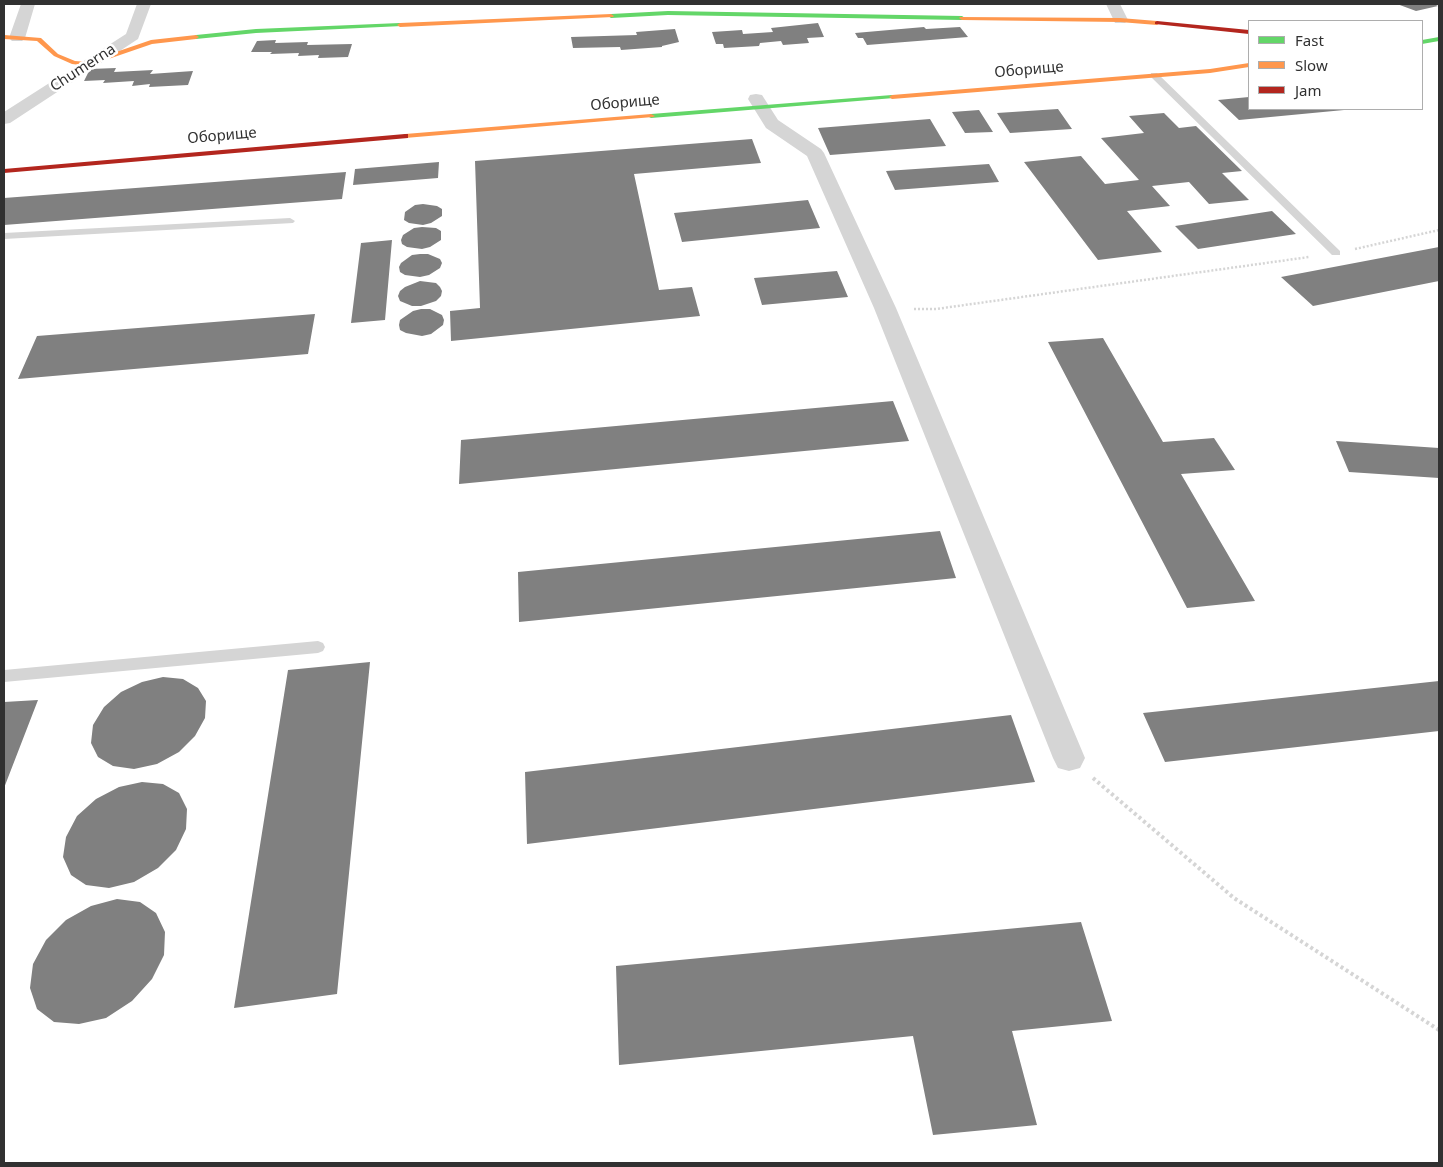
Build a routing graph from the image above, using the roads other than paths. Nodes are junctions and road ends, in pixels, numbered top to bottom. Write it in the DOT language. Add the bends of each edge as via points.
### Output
graph roads {
  1 [pos="28,4"];
  2 [pos="144,4"];
  3 [pos="1113,4"];
  4 [pos="668,9"];
  5 [pos="1120,20"];
  6 [pos="1248,32"];
  7 [pos="11,37"];
  8 [pos="1439,39"];
  9 [pos="1423,42"];
  10 [pos="1248,54"];
  11 [pos="1228,56"];
  12 [pos="1189,61"];
  13 [pos="88,64"];
  14 [pos="1248,66"];
  15 [pos="1154,75"];
  16 [pos="759,103"];
  17 [pos="4,119"];
  18 [pos="172,145"];
  19 [pos="4,171"];
  20 [pos="290,221"];
  21 [pos="4,236"];
  22 [pos="1336,253"];
  23 [pos="318,647"];
  24 [pos="4,676"];
  25 [pos="1069,758"];
  1 -- 7 [label="street"];
  2 -- 13 [label="street, Chumerna" via="133,36"];
  3 -- 5 [label="street"];
  4 -- 5 [label="main road"];
  4 -- 13 [label="main road" via="256,32 152,42"];
  5 -- 6 [label="main road"];
  7 -- 13 [label="main road" via="39,39 56,55 74,63"];
  8 -- 9 [label="main road"];
  10 -- 11 [label="main road"];
  12 -- 16 [label="main road, Оборище"];
  13 -- 17 [label="street, Chumerna"];
  14 -- 15 [label="main road, Оборище"];
  15 -- 16 [label="main road, Оборище"];
  15 -- 22 [label="lane"];
  16 -- 18 [label="main road, Оборище"];
  16 -- 19 [label="main road, Оборище"];
  16 -- 25 [label="street" via="772,124 815,153 884,308"];
  20 -- 21 [label="lane"];
  23 -- 24 [label="lane"];
}
